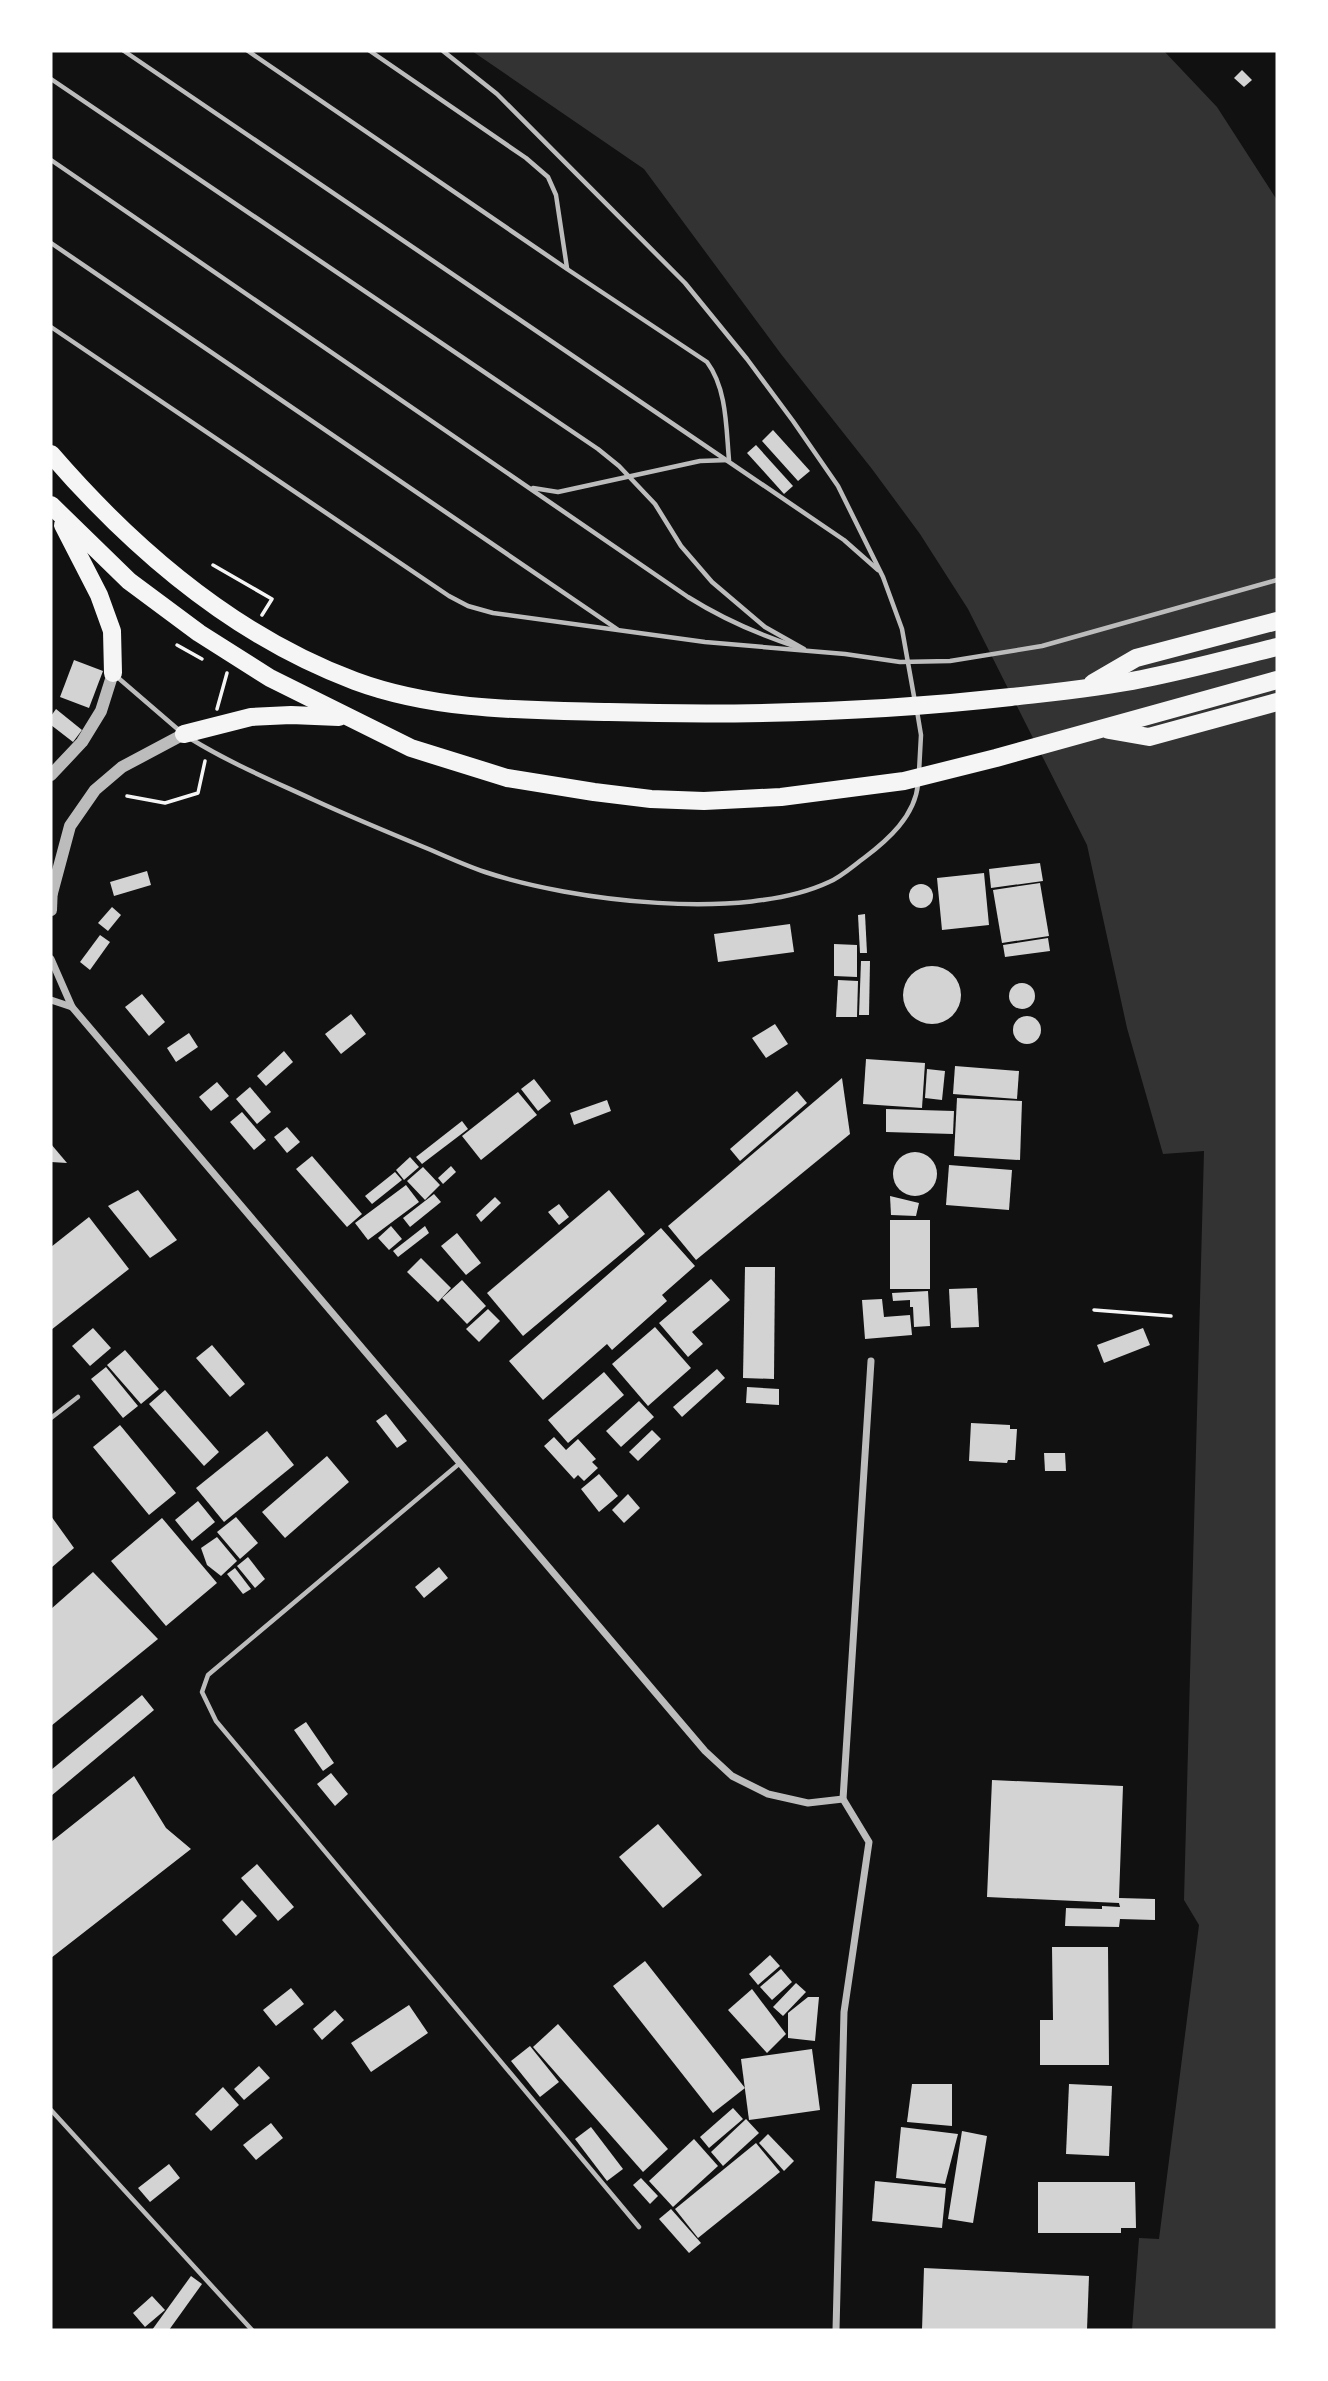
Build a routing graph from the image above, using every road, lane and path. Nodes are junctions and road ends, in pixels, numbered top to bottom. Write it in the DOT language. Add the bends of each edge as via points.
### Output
graph roads {
  1 [pos="124,51"];
  2 [pos="248,51"];
  3 [pos="370,51"];
  4 [pos="443,51"];
  5 [pos="51,79"];
  6 [pos="51,160"];
  7 [pos="51,243"];
  8 [pos="567,269"];
  9 [pos="51,327"];
  10 [pos="51,454"];
  11 [pos="729,460"];
  12 [pos="629,477"];
  13 [pos="528,487"];
  14 [pos="53,507"];
  15 [pos="213,565"];
  16 [pos="883,577"];
  17 [pos="1277,580"];
  18 [pos="259,621"];
  19 [pos="1277,621"];
  20 [pos="618,630"];
  21 [pos="1277,647"];
  22 [pos="807,651"];
  23 [pos="233,663"];
  24 [pos="113,673"];
  25 [pos="1277,680"];
  26 [pos="1084,688"];
  27 [pos="1277,702"];
  28 [pos="216,716"];
  29 [pos="347,717"];
  30 [pos="1102,729"];
  31 [pos="184,734"];
  32 [pos="207,754"];
  33 [pos="51,775"];
  34 [pos="127,796"];
  35 [pos="51,878"];
  36 [pos="52,892"];
  37 [pos="51,910"];
  38 [pos="51,959"];
  39 [pos="51,1000"];
  40 [pos="72,1007"];
  41 [pos="1094,1310"];
  42 [pos="1171,1316"];
  43 [pos="871,1361"];
  44 [pos="78,1397"];
  45 [pos="51,1419"];
  46 [pos="460,1463"];
  47 [pos="843,1799"];
  48 [pos="51,2110"];
  49 [pos="639,2227"];
  50 [pos="252,2330"];
  51 [pos="836,2330"];
  1 -- 11 [label="lane"];
  2 -- 8 [label="lane"];
  3 -- 8 [label="lane" via="548,177 556,195"];
  4 -- 16 [label="lane" via="497,94 685,283 755,369 838,486"];
  5 -- 12 [label="lane" via="598,449"];
  6 -- 13 [label="lane"];
  7 -- 20 [label="lane"];
  8 -- 11 [label="lane" via="707,362 716,374 724,407"];
  9 -- 20 [label="lane" via="449,596 493,613"];
  10 -- 26 [label="highway" via="89,499 142,549 253,632 356,681 416,698 478,708 709,715 916,707"];
  11 -- 12 [label="lane" via="700,461"];
  11 -- 16 [label="lane" via="844,540"];
  12 -- 13 [label="lane" via="558,492"];
  12 -- 22 [label="lane" via="655,504 681,546 712,582 765,627"];
  13 -- 22 [label="lane" via="722,618"];
  14 -- 24 [label="highway" via="104,607 112,631"];
  14 -- 29 [label="highway" via="129,581 199,634 270,678"];
  15 -- 18 [label="path" via="272,600"];
  16 -- 31 [label="lane" via="902,629 921,735 917,793 910,811 886,842 829,882 776,897 753,902 618,900 485,872 357,820 220,757"];
  17 -- 22 [label="lane" via="1042,646 950,661 900,662"];
  19 -- 26 [label="highway" via="1136,659"];
  20 -- 22 [label="lane"];
  21 -- 26 [label="highway" via="1142,680"];
  23 -- 28 [label="path" via="224,677"];
  24 -- 31 [label="lane"];
  24 -- 33 [label="street" via="101,711"];
  25 -- 30 [label="highway"];
  27 -- 30 [label="highway" via="1149,737"];
  29 -- 30 [label="highway" via="411,748 507,778 650,799 704,801 781,797 904,781"];
  29 -- 31 [label="highway" via="251,717"];
  31 -- 36 [label="street" via="122,767 95,790 70,826"];
  32 -- 34 [label="path" via="198,793 165,803"];
  35 -- 36 [label="street"];
  36 -- 37 [label="street"];
  38 -- 40 [label="street"];
  39 -- 40 [label="street"];
  40 -- 46 [label="street"];
  41 -- 42 [label="path"];
  43 -- 47 [label="street"];
  44 -- 45 [label="lane"];
  46 -- 47 [label="street" via="705,1751 732,1776 768,1794 808,1803"];
  46 -- 49 [label="lane" via="208,1675 202,1692 216,1721"];
  47 -- 51 [label="street" via="869,1842 844,2012"];
  48 -- 50 [label="lane"];
}
